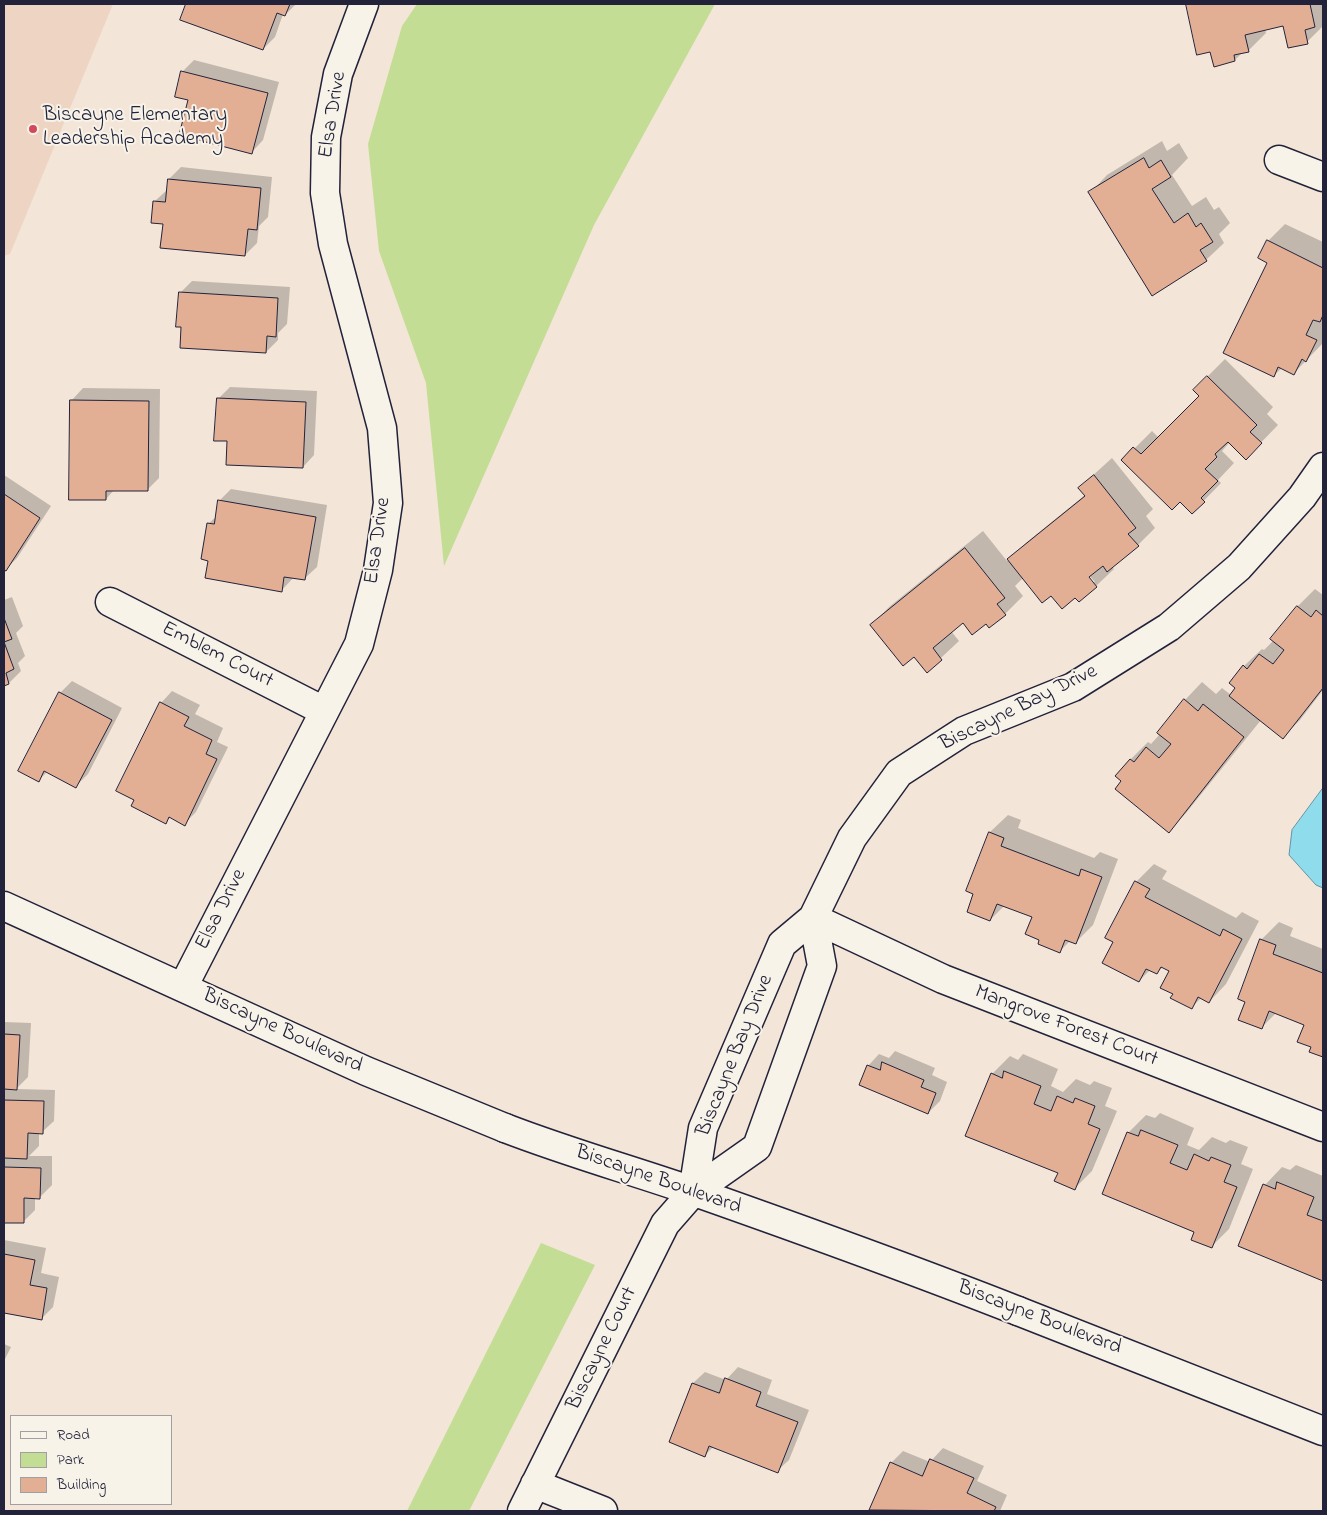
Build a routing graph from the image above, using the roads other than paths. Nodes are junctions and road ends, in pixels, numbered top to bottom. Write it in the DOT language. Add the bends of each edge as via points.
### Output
graph roads {
  1 [pos="364,4"];
  2 [pos="1279,160"];
  3 [pos="1323,177"];
  4 [pos="1323,467"];
  5 [pos="110,602"];
  6 [pos="324,711"];
  7 [pos="4,906"];
  8 [pos="814,918"];
  9 [pos="183,987"];
  10 [pos="1323,1127"];
  11 [pos="693,1192"];
  12 [pos="1323,1431"];
  13 [pos="535,1484"];
  14 [pos="522,1511"];
  15 [pos="604,1511"];
  1 -- 6 [label="street, Elsa Drive" via="338,74 326,137 325,193 333,244 382,428 388,503 378,570 359,644"];
  2 -- 3 [label="street"];
  4 -- 8 [label="street, Biscayne Bay Drive" via="1302,497 1239,567 1170,627 1073,687 964,731 899,773 852,838"];
  5 -- 6 [label="street, Emblem Court"];
  6 -- 9 [label="street, Elsa Drive"];
  7 -- 9 [label="street, Biscayne Boulevard"];
  8 -- 10 [label="street, Mangrove Forest Court" via="943,979"];
  8 -- 11 [label="street, Biscayne Bay Drive" via="782,944 703,1128"];
  8 -- 11 [label="street, Biscayne Bay Drive" via="822,966 757,1147"];
  9 -- 11 [label="street, Biscayne Boulevard" via="453,1108 551,1146"];
  11 -- 12 [label="street, Biscayne Boulevard" via="938,1279"];
  11 -- 13 [label="street, Biscayne Court" via="665,1224"];
  13 -- 14 [label="street, Biscayne Court"];
  13 -- 15 [label="street"];
}
